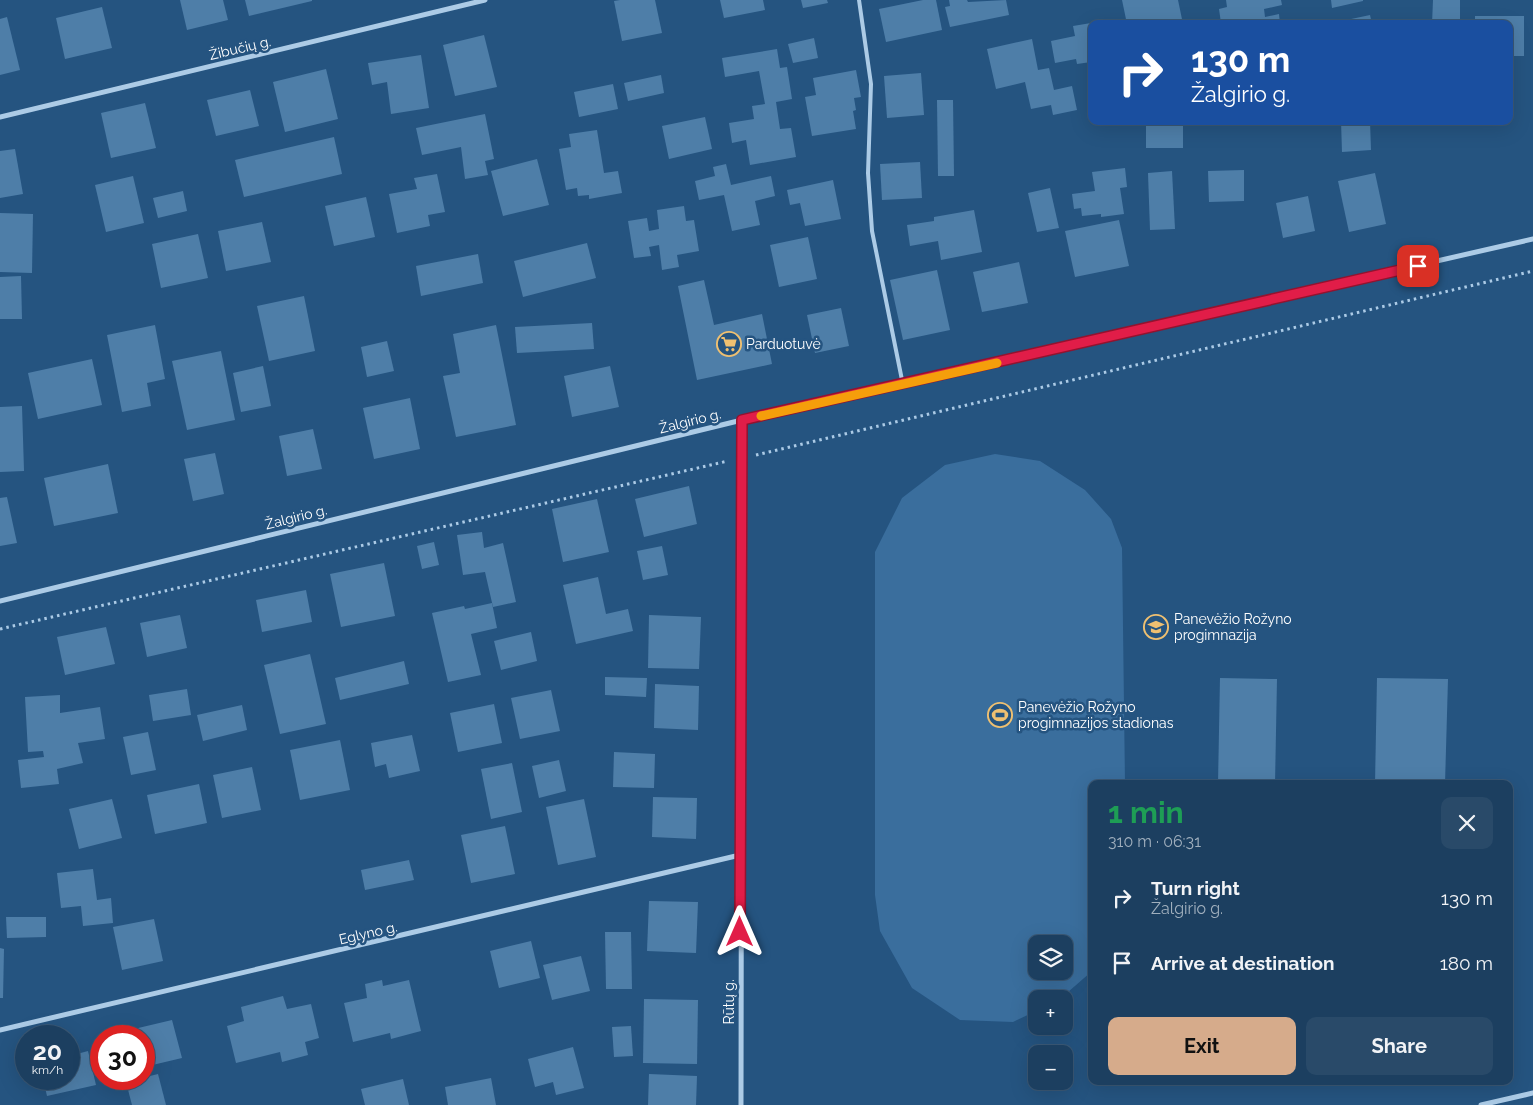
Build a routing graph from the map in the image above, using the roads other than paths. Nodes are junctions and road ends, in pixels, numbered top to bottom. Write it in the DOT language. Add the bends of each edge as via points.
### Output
graph roads {
  1 [pos="485,0"];
  2 [pos="859,0"];
  3 [pos="0,117"];
  4 [pos="1533,239"];
  5 [pos="904,385"];
  6 [pos="742,420"];
  7 [pos="0,601"];
  8 [pos="740,855"];
  9 [pos="0,1030"];
  10 [pos="1533,1093"];
  11 [pos="741,1105"];
  12 [pos="1481,1105"];
  1 -- 3 [label="street, Žibučių g."];
  2 -- 5 [label="lane" via="871,84 868,173 872,231"];
  4 -- 5 [label="street, Žalgirio g."];
  5 -- 6 [label="street, Žalgirio g."];
  6 -- 7 [label="street, Žalgirio g."];
  6 -- 8 [label="street, Rūtų g."];
  8 -- 9 [label="street, Eglyno g."];
  8 -- 11 [label="street, Rūtų g."];
  10 -- 12 [label="street"];
}
